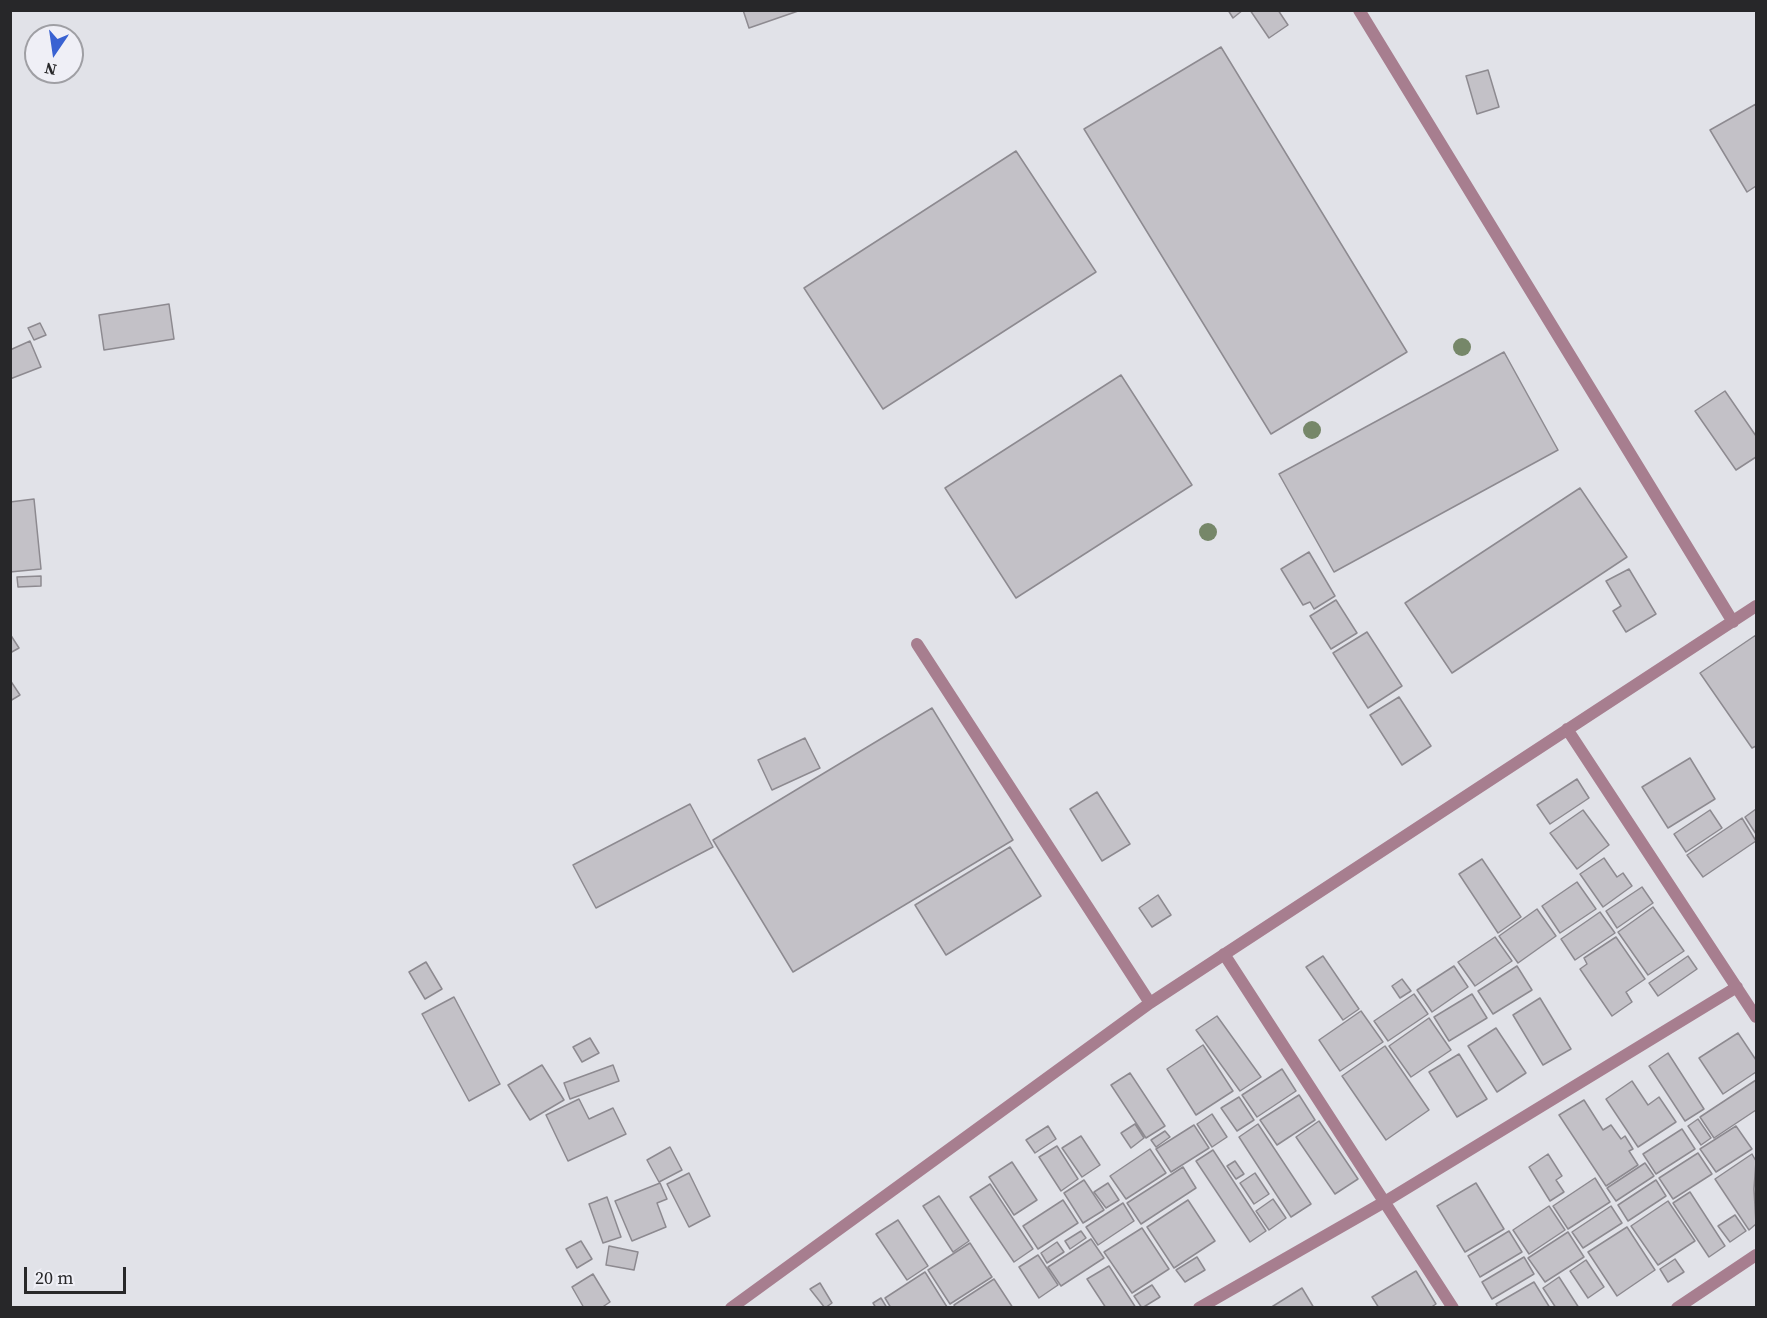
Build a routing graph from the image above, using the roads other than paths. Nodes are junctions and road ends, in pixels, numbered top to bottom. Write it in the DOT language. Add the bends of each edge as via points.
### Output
graph roads {
  1 [pos="1359,10"];
  2 [pos="1756,606"];
  3 [pos="1733,622"];
  4 [pos="917,644"];
  5 [pos="1567,729"];
  6 [pos="1224,954"];
  7 [pos="1737,987"];
  8 [pos="1150,1003"];
  9 [pos="1756,1017"];
  10 [pos="1386,1201"];
  11 [pos="1756,1255"];
  12 [pos="731,1308"];
  13 [pos="1199,1308"];
  14 [pos="1453,1308"];
  15 [pos="1677,1308"];
  1 -- 3 [label="street"];
  2 -- 3 [label="street"];
  3 -- 5 [label="street"];
  4 -- 8 [label="street"];
  5 -- 6 [label="street"];
  5 -- 7 [label="street"];
  6 -- 8 [label="street"];
  6 -- 10 [label="street"];
  7 -- 9 [label="street"];
  7 -- 10 [label="street"];
  8 -- 12 [label="street"];
  10 -- 13 [label="street"];
  10 -- 14 [label="street"];
  11 -- 15 [label="street"];
}
